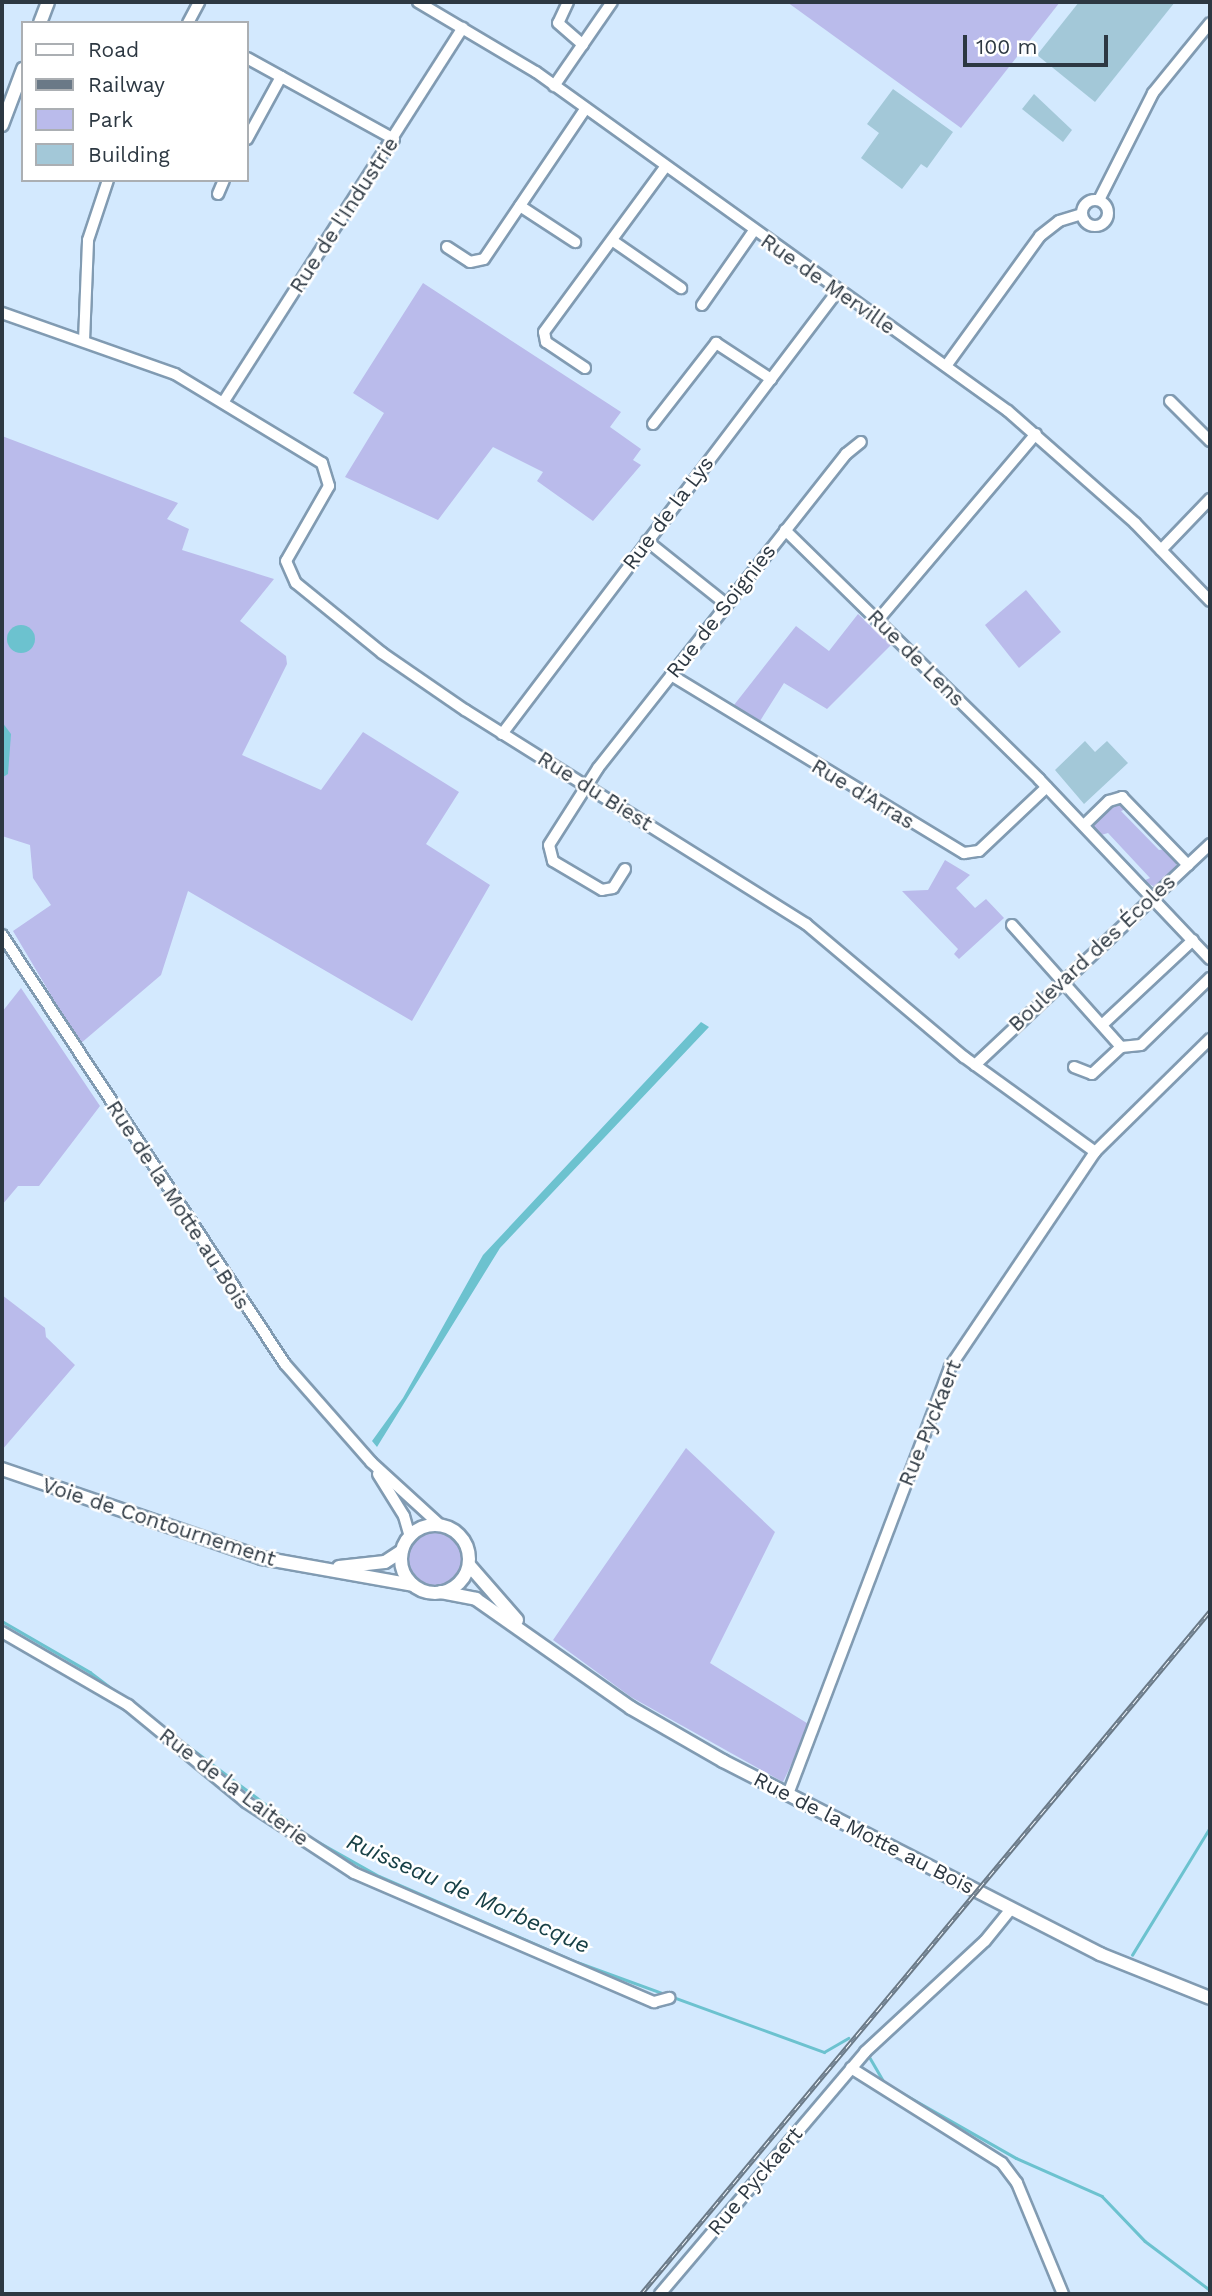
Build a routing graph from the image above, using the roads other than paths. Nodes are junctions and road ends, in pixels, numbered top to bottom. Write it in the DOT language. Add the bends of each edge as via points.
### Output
graph roads {
  1 [pos="48,2"];
  2 [pos="199,2"];
  3 [pos="418,2"];
  4 [pos="568,2"];
  5 [pos="612,2"];
  6 [pos="41,21"];
  7 [pos="189,21"];
  8 [pos="1210,23"];
  9 [pos="463,28"];
  10 [pos="583,45"];
  11 [pos="248,59"];
  12 [pos="21,74"];
  13 [pos="282,77"];
  14 [pos="554,86"];
  15 [pos="586,109"];
  16 [pos="2,125"];
  17 [pos="248,136"];
  18 [pos="394,139"];
  19 [pos="665,167"];
  20 [pos="107,182"];
  21 [pos="224,182"];
  22 [pos="218,194"];
  23 [pos="1099,200"];
  24 [pos="520,206"];
  25 [pos="1082,214"];
  26 [pos="753,232"];
  27 [pos="612,241"];
  28 [pos="575,242"];
  29 [pos="447,247"];
  30 [pos="681,288"];
  31 [pos="836,293"];
  32 [pos="702,305"];
  33 [pos="2,313"];
  34 [pos="84,341"];
  35 [pos="946,366"];
  36 [pos="585,368"];
  37 [pos="771,379"];
  38 [pos="224,401"];
  39 [pos="1170,401"];
  40 [pos="653,424"];
  41 [pos="1036,434"];
  42 [pos="1210,441"];
  43 [pos="861,442"];
  44 [pos="1210,499"];
  45 [pos="785,530"];
  46 [pos="647,541"];
  47 [pos="1161,550"];
  48 [pos="1210,601"];
  49 [pos="726,604"];
  50 [pos="878,620"];
  51 [pos="671,675"];
  52 [pos="502,734"];
  53 [pos="585,785"];
  54 [pos="1047,787"];
  55 [pos="1084,825"];
  56 [pos="1210,844"];
  57 [pos="1188,865"];
  58 [pos="625,869"];
  59 [pos="1153,897"];
  60 [pos="1012,925"];
  61 [pos="2,935"];
  62 [pos="1193,940"];
  63 [pos="1210,959"];
  64 [pos="1210,978"];
  65 [pos="1063,980"];
  66 [pos="1103,1024"];
  67 [pos="1210,1039"];
  68 [pos="1121,1047"];
  69 [pos="975,1065"];
  70 [pos="1074,1067"];
  71 [pos="1095,1152"];
  72 [pos="371,1462"];
  73 [pos="2,1469"];
  74 [pos="441,1526"];
  75 [pos="410,1537"];
  76 [pos="402,1551"];
  77 [pos="469,1565"];
  78 [pos="317,1568"];
  79 [pos="413,1585"];
  80 [pos="441,1592"];
  81 [pos="2,1632"];
  82 [pos="534,1638"];
  83 [pos="788,1794"];
  84 [pos="1011,1909"];
  85 [pos="669,1998"];
  86 [pos="1210,1998"];
  87 [pos="851,2068"];
  88 [pos="660,2294"];
  89 [pos="1063,2294"];
  1 -- 6 [label="main road"];
  2 -- 7 [label="street"];
  3 -- 9 [label="street, Rue de Merville"];
  4 -- 10 [label="street" via="558,23"];
  5 -- 10 [label="street"];
  8 -- 23 [label="street" via="1153,93"];
  9 -- 14 [label="street, Rue de Merville"];
  9 -- 18 [label="street, Rue de l'Industrie"];
  10 -- 14 [label="street"];
  11 -- 13 [label="street"];
  12 -- 16 [label="main road"];
  13 -- 17 [label="street"];
  13 -- 18 [label="street"];
  14 -- 15 [label="street, Rue de Merville"];
  15 -- 19 [label="street, Rue de Merville"];
  15 -- 24 [label="street"];
  18 -- 38 [label="street, Rue de l'Industrie"];
  19 -- 26 [label="street, Rue de Merville"];
  19 -- 27 [label="street"];
  20 -- 34 [label="street" via="88,240"];
  21 -- 22 [label="street"];
  23 -- 25 [label="street" via="1086,204"];
  23 -- 25 [label="street" via="1108,209 1103,223 1090,225"];
  24 -- 28 [label="street"];
  24 -- 29 [label="street" via="476,263"];
  25 -- 35 [label="street" via="1059,221 1040,236"];
  26 -- 31 [label="street, Rue de Merville"];
  26 -- 32 [label="street"];
  27 -- 30 [label="street"];
  27 -- 36 [label="street" via="543,335"];
  31 -- 35 [label="street, Rue de Merville"];
  31 -- 37 [label="street, Rue de la Lys"];
  33 -- 34 [label="street"];
  34 -- 38 [label="street" via="167,371"];
  35 -- 41 [label="street, Rue de Merville"];
  37 -- 40 [label="street" via="716,343"];
  37 -- 46 [label="street, Rue de la Lys"];
  38 -- 52 [label="street, Rue du Biest" via="318,460 329,473 327,490 287,557 290,576 382,653"];
  39 -- 42 [label="street"];
  41 -- 47 [label="street, Rue de Merville"];
  41 -- 50 [label="street"];
  43 -- 45 [label="street, Rue de Soignies"];
  44 -- 47 [label="street"];
  45 -- 49 [label="street, Rue de Soignies"];
  45 -- 50 [label="street, Rue de Lens"];
  46 -- 49 [label="street"];
  46 -- 52 [label="street, Rue de la Lys"];
  47 -- 48 [label="street, Rue de Merville"];
  49 -- 51 [label="street, Rue de Soignies"];
  50 -- 54 [label="street, Rue de Lens"];
  51 -- 53 [label="street, Rue de Soignies"];
  51 -- 54 [label="street, Rue d'Arras" via="964,853 979,851"];
  52 -- 53 [label="street, Rue du Biest"];
  53 -- 58 [label="street, Rue de Soignies" via="550,842 548,855 602,890 612,888"];
  53 -- 69 [label="street, Rue du Biest" via="806,924"];
  54 -- 55 [label="street, Rue de Lens"];
  55 -- 57 [label="street" via="1109,801 1122,797"];
  55 -- 59 [label="street, Rue de Lens"];
  56 -- 57 [label="street, Boulevard des Écoles"];
  57 -- 59 [label="street, Boulevard des Écoles"];
  59 -- 62 [label="street, Rue de Lens"];
  59 -- 65 [label="street, Boulevard des Écoles"];
  60 -- 65 [label="street"];
  61 -- 72 [label="street, Rue de la Motte au Bois" via="271,1345"];
  62 -- 63 [label="street, Rue de Lens"];
  62 -- 66 [label="street"];
  64 -- 68 [label="street" via="1141,1045"];
  65 -- 66 [label="street"];
  65 -- 69 [label="street, Boulevard des Écoles"];
  66 -- 68 [label="street"];
  67 -- 71 [label="street, Rue Pyckaert"];
  68 -- 70 [label="street" via="1092,1074"];
  69 -- 71 [label="street, Rue du Biest"];
  71 -- 83 [label="street, Rue Pyckaert" via="947,1373"];
  72 -- 74 [label="street, Rue de la Motte au Bois"];
  72 -- 75 [label="street, Rue de la Motte au Bois" via="404,1516"];
  73 -- 78 [label="main road, Voie de Contournement" via="237,1550"];
  74 -- 75 [label="main road" via="426,1527"];
  74 -- 77 [label="main road" via="462,1538"];
  75 -- 76 [label="main road"];
  76 -- 78 [label="main road" via="378,1564"];
  76 -- 79 [label="main road" via="404,1572"];
  77 -- 80 [label="main road" via="459,1583"];
  77 -- 82 [label="main road, Rue de la Motte au Bois"];
  78 -- 79 [label="main road"];
  79 -- 80 [label="main road"];
  80 -- 82 [label="main road, Rue de la Motte au Bois" via="476,1599"];
  81 -- 85 [label="street, Rue de la Laiterie" via="128,1706 239,1796 354,1873 654,2002"];
  82 -- 83 [label="main road, Rue de la Motte au Bois" via="655,1724"];
  83 -- 84 [label="main road, Rue de la Motte au Bois"];
  84 -- 86 [label="main road, Rue de la Motte au Bois" via="1120,1963"];
  84 -- 87 [label="street, Rue Pyckaert"];
  87 -- 88 [label="street, Rue Pyckaert"];
  87 -- 89 [label="street" via="1002,2163 1017,2183"];
}
